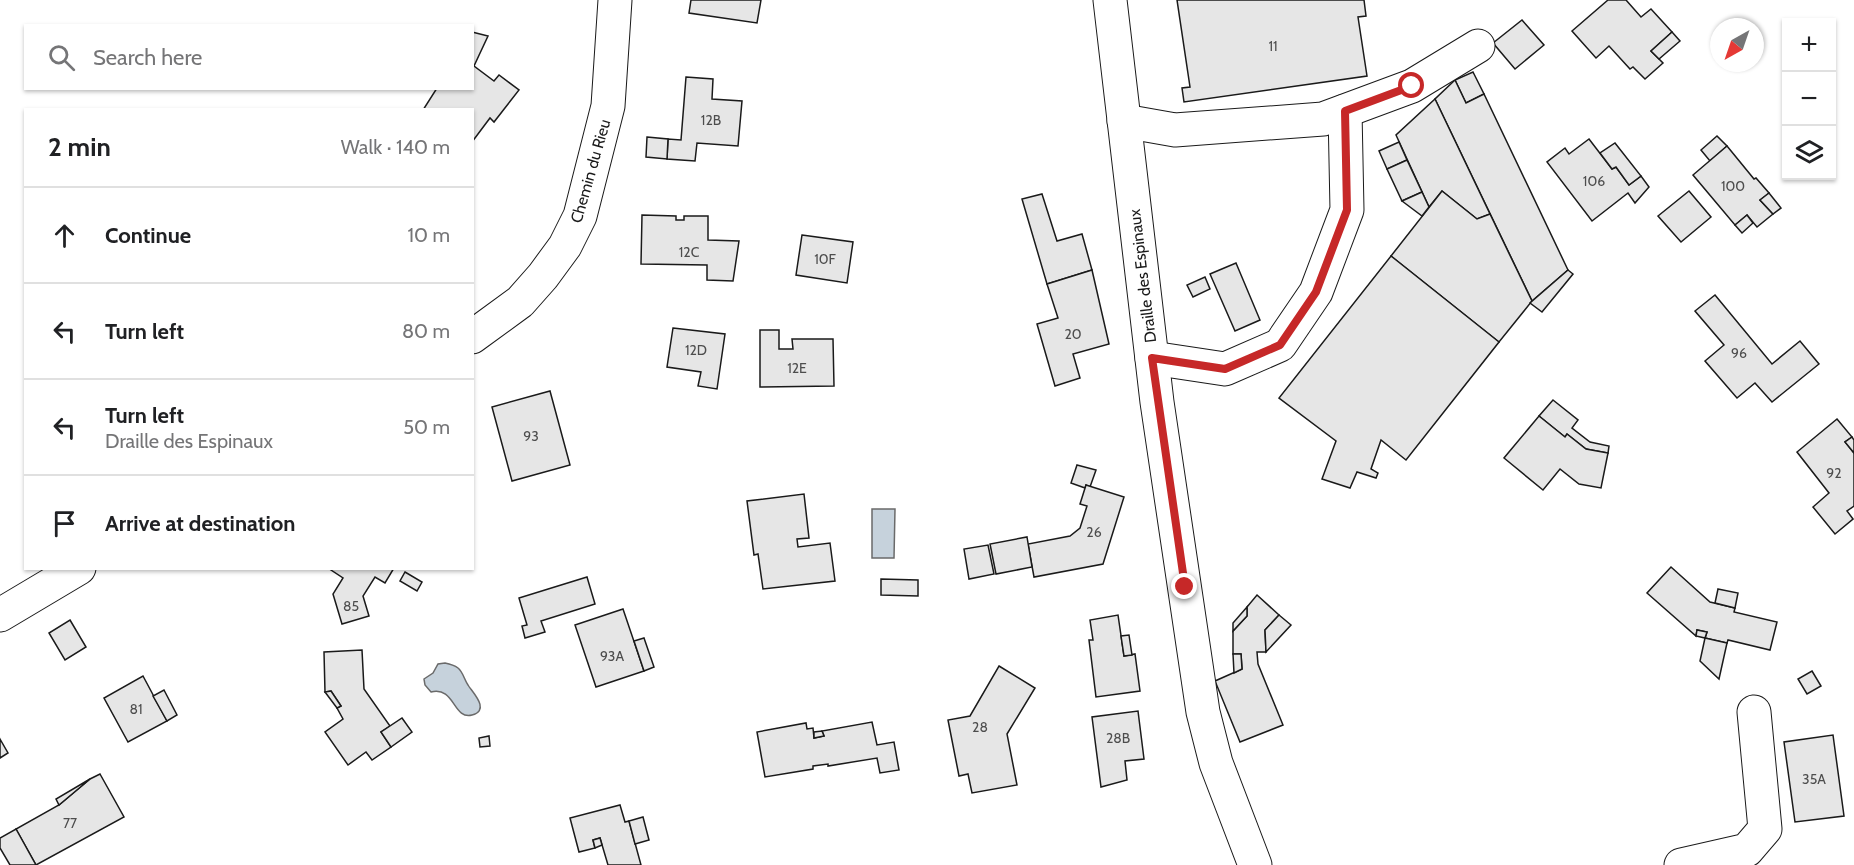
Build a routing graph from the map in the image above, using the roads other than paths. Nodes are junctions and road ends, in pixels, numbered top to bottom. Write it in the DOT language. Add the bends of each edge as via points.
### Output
graph roads {
  1 [pos="615,0"];
  2 [pos="1110,0"];
  3 [pos="1478,46"];
  4 [pos="1345,111"];
  5 [pos="1124,121"];
  6 [pos="474,336"];
  7 [pos="1152,358"];
  8 [pos="76,570"];
  9 [pos="0,615"];
  10 [pos="1754,712"];
  11 [pos="1255,865"];
  12 [pos="1681,865"];
  1 -- 6 [label="street, Chemin du Rieu" via="608,106 580,216 565,246 520,302"];
  2 -- 5 [label="street, Draille des Espinaux"];
  3 -- 4 [label="street" via="1412,86"];
  4 -- 5 [label="street" via="1323,119 1175,130"];
  4 -- 7 [label="street" via="1347,210 1316,292 1280,345 1225,369"];
  5 -- 7 [label="street, Draille des Espinaux"];
  7 -- 11 [label="street, Draille des Espinaux" via="1203,712 1216,763"];
  8 -- 9 [label="street"];
  10 -- 12 [label="street" via="1765,829 1747,850"];
}
